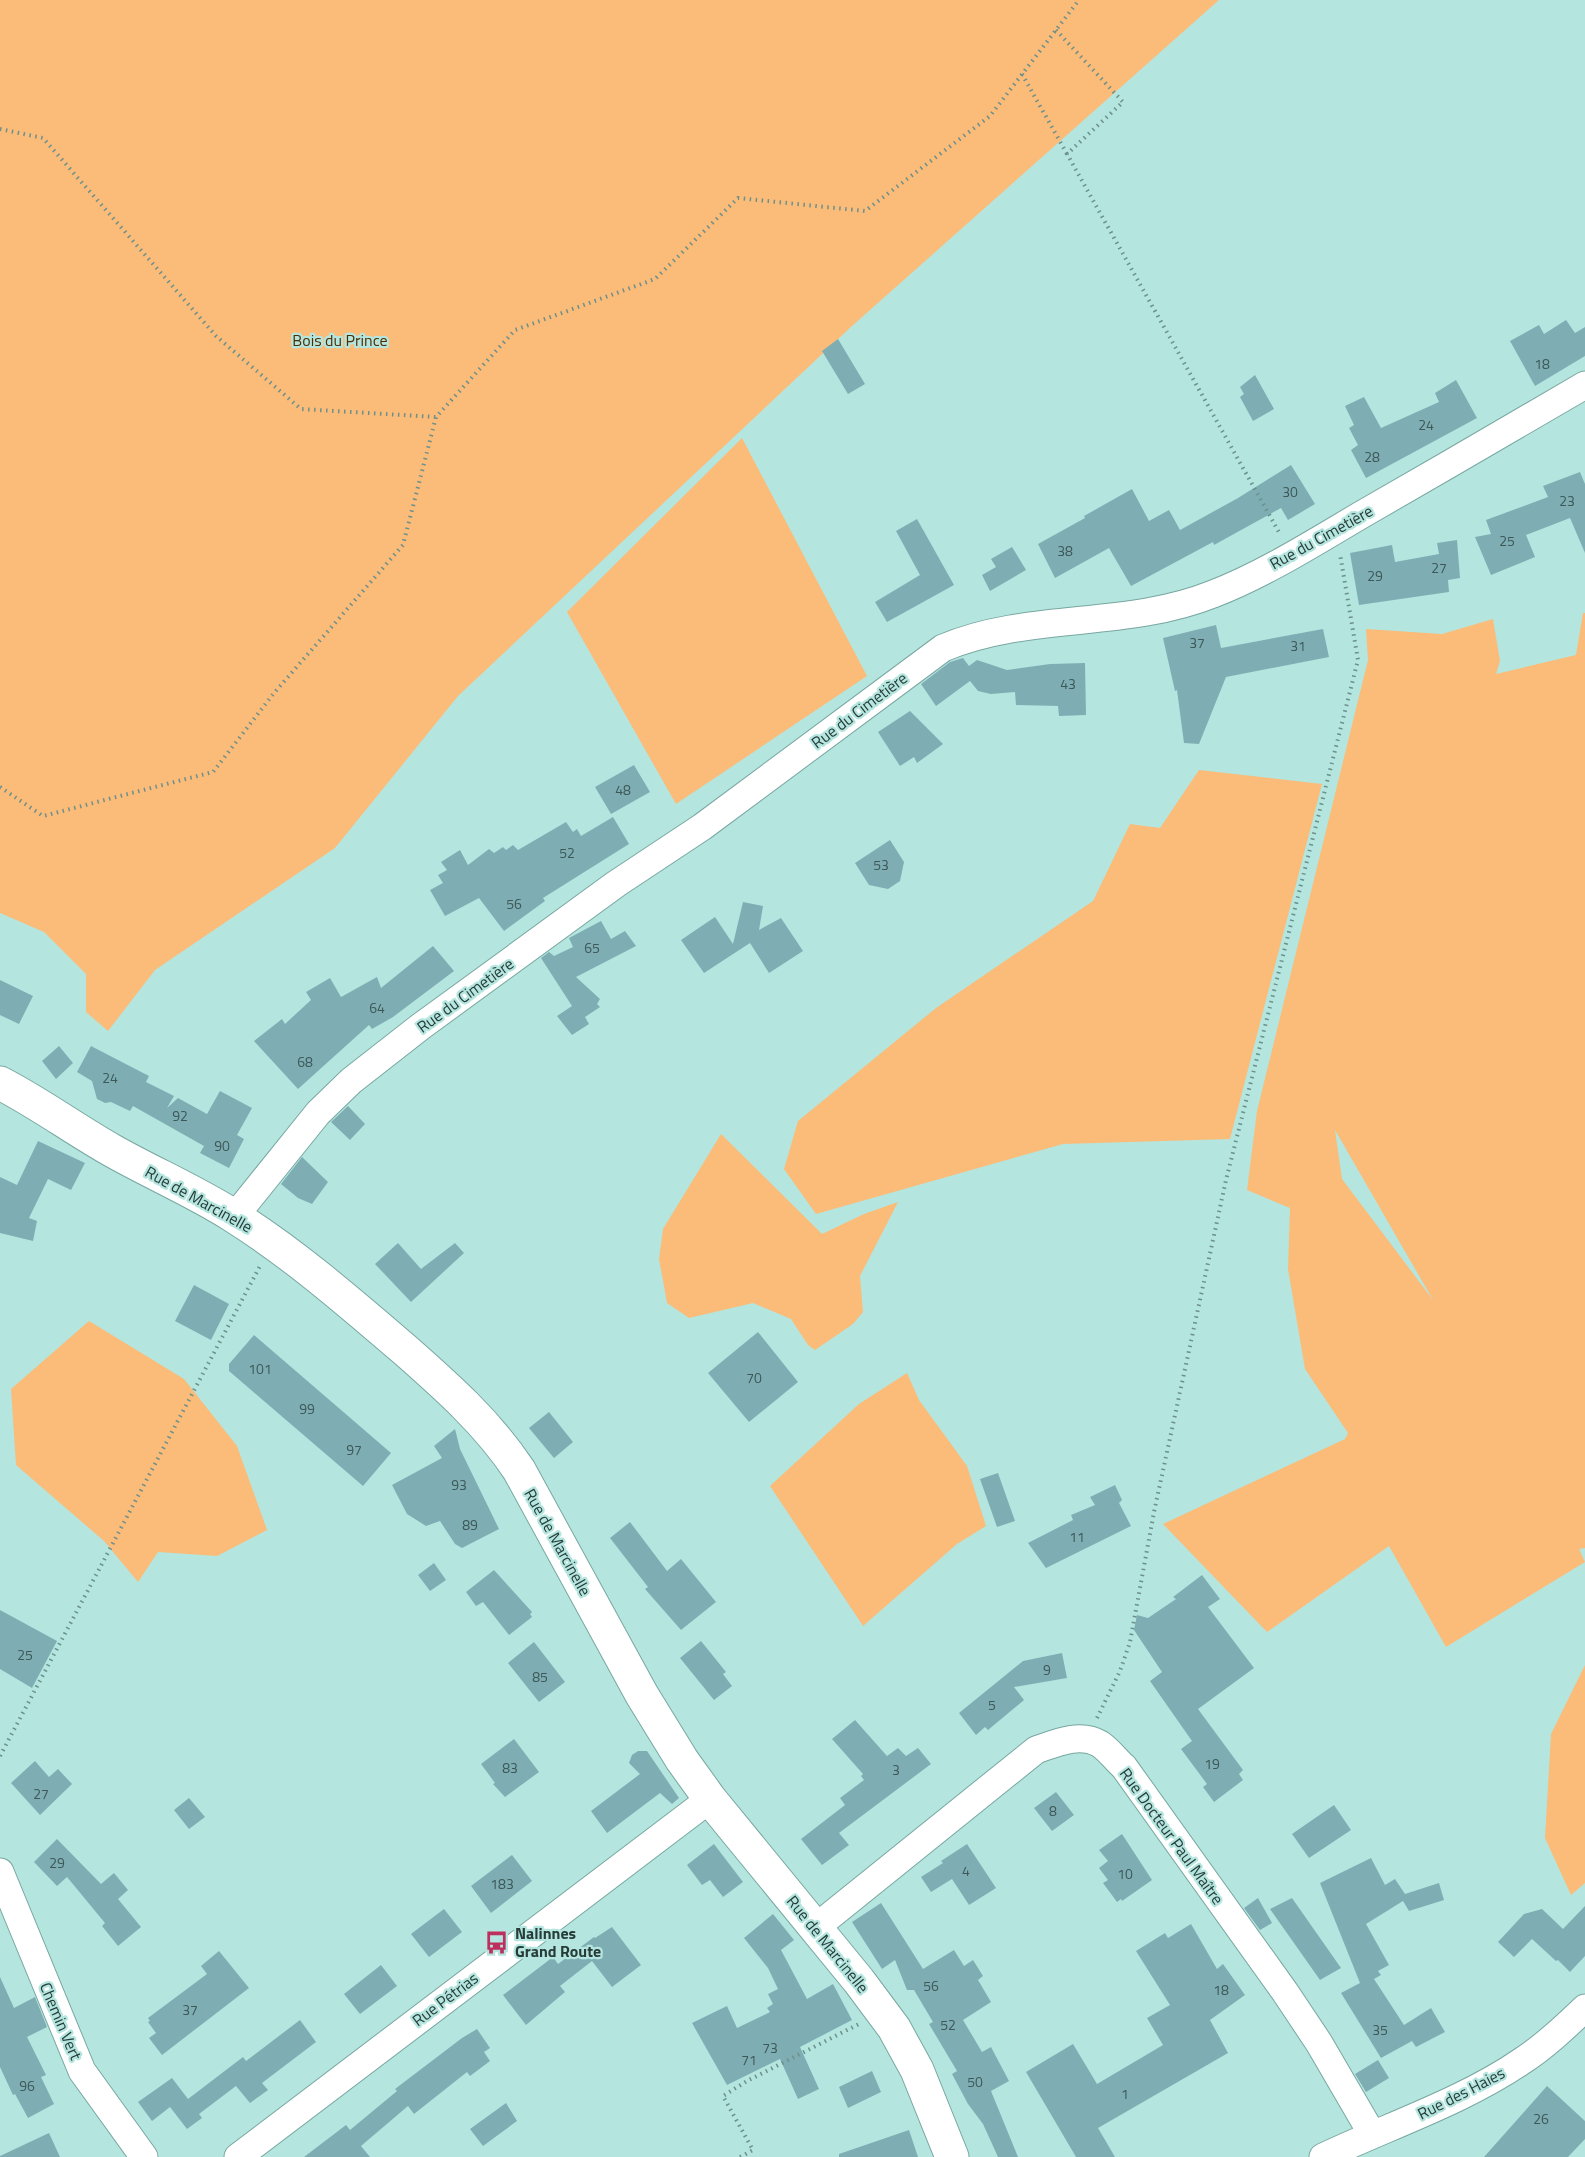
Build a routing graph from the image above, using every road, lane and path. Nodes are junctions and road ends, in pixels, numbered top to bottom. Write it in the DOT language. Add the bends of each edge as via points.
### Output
graph roads {
  1 [pos="1079,0"];
  2 [pos="1056,30"];
  3 [pos="1022,74"];
  4 [pos="0,129"];
  5 [pos="1067,154"];
  6 [pos="1585,385"];
  7 [pos="436,417"];
  8 [pos="1335,530"];
  9 [pos="1292,555"];
  10 [pos="0,787"];
  11 [pos="3,1091"];
  12 [pos="235,1216"];
  13 [pos="268,1239"];
  14 [pos="1083,1738"];
  15 [pos="0,1756"];
  16 [pos="710,1799"];
  17 [pos="0,1872"];
  18 [pos="815,1928"];
  19 [pos="1585,2008"];
  20 [pos="883,2011"];
  21 [pos="1372,2134"];
  22 [pos="144,2157"];
  23 [pos="238,2157"];
  24 [pos="740,2157"];
  25 [pos="952,2157"];
  26 [pos="1323,2157"];
  1 -- 2 [label="path"];
  2 -- 3 [label="path"];
  2 -- 5 [label="path" via="1123,102"];
  3 -- 5 [label="path"];
  3 -- 7 [label="path" via="990,116 865,211 738,198 655,279 515,330"];
  4 -- 7 [label="path" via="43,138 216,336 301,409"];
  5 -- 9 [label="path"];
  6 -- 8 [label="street, Rue du Cimetière"];
  7 -- 10 [label="path" via="403,545 274,693 213,772 43,816"];
  8 -- 9 [label="street, Rue du Cimetière"];
  8 -- 14 [label="path" via="1358,660 1226,1180 1130,1642 1120,1671"];
  9 -- 12 [label="street, Rue du Cimetière" via="1214,594 1168,609 992,632 944,648 702,827 616,884 420,1027 351,1082 318,1113"];
  11 -- 12 [label="street, Rue de Marcinelle" via="49,1110 76,1130"];
  12 -- 13 [label="street, Rue de Marcinelle"];
  13 -- 15 [label="path" via="260,1267"];
  13 -- 16 [label="street, Rue de Marcinelle" via="321,1279 457,1396 502,1446 538,1503 650,1709"];
  14 -- 18 [label="street" via="1036,1750"];
  14 -- 21 [label="street, Rue Docteur Paul Maître" via="1100,1744 1124,1767 1285,1992"];
  16 -- 18 [label="street, Rue de Marcinelle"];
  16 -- 23 [label="street, Rue Pétrias"];
  17 -- 22 [label="street, Chemin Vert" via="82,2071"];
  18 -- 20 [label="street, Rue de Marcinelle"];
  19 -- 21 [label="street, Rue des Haies" via="1521,2062 1478,2087"];
  20 -- 24 [label="path" via="723,2096 753,2150"];
  20 -- 25 [label="street, Rue de Marcinelle" via="917,2070"];
  21 -- 26 [label="street, Rue des Haies"];
}
